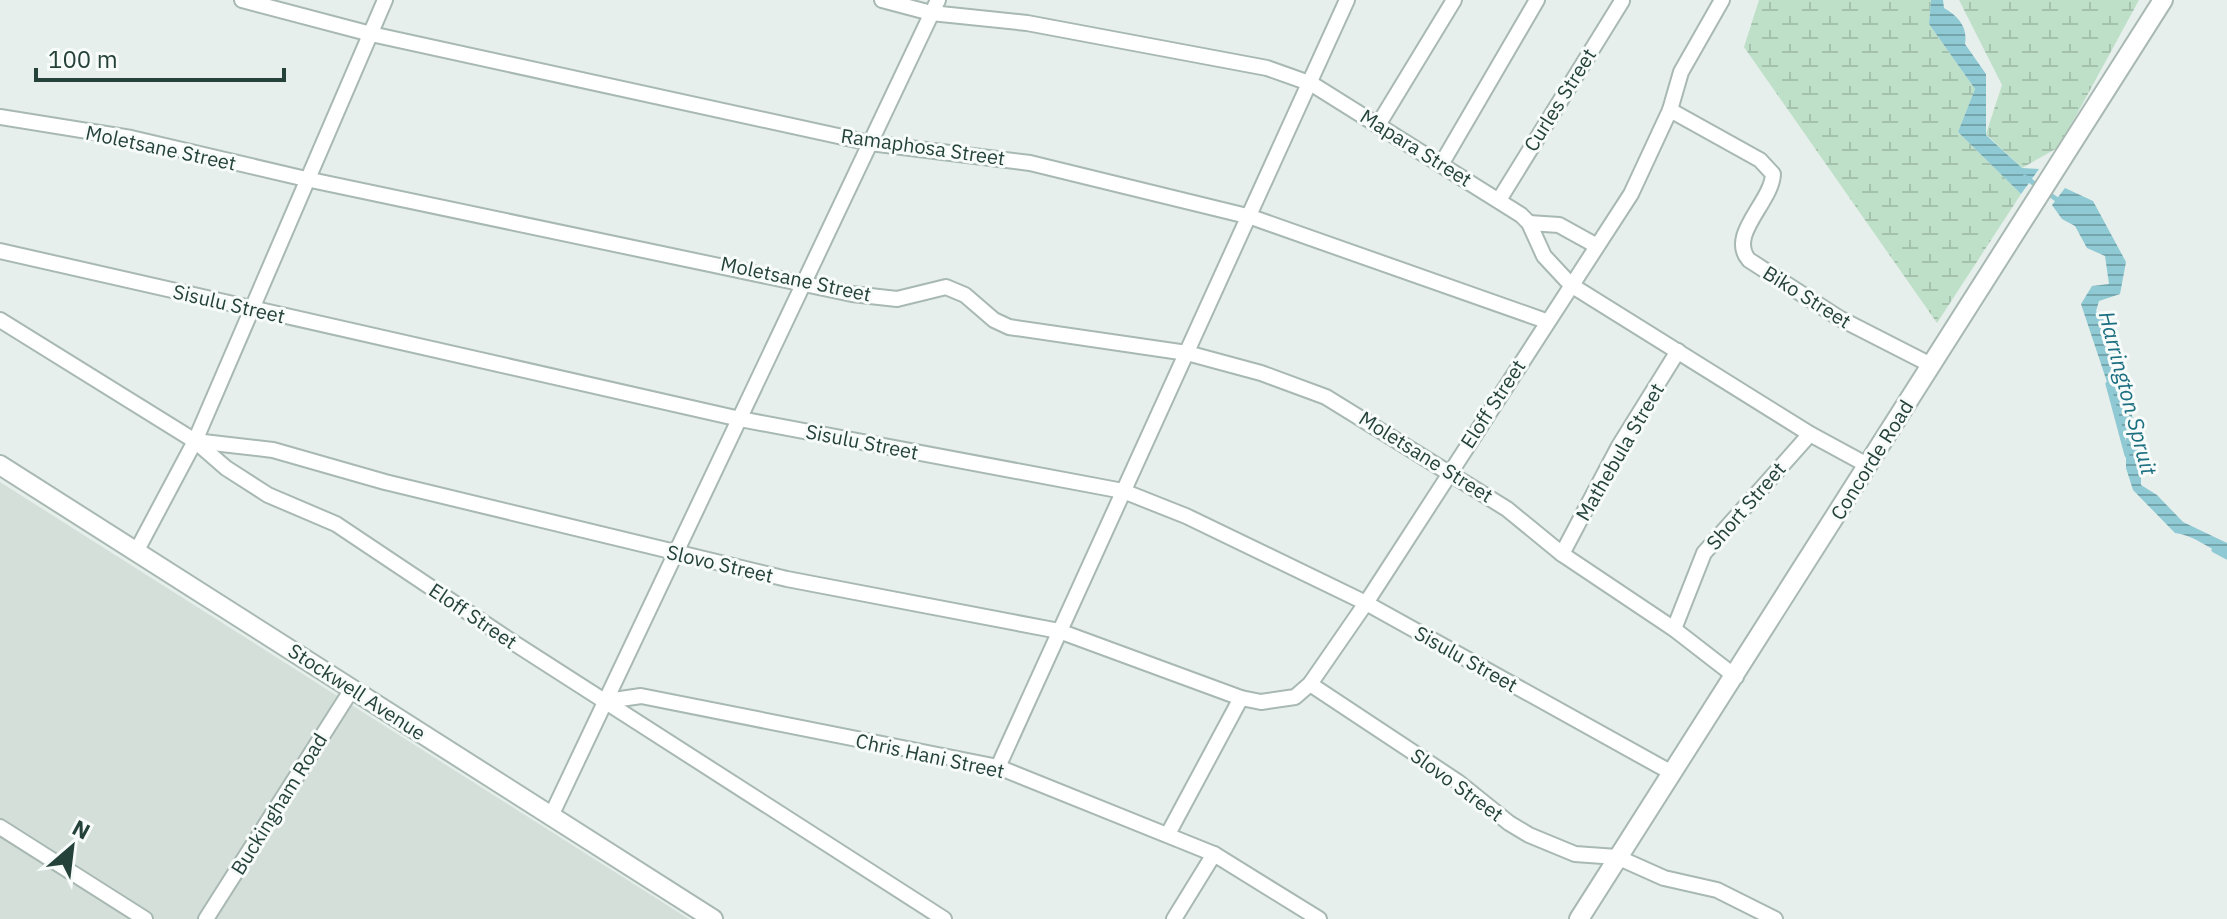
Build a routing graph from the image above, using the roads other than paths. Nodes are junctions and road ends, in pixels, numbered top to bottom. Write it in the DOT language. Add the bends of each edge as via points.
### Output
graph roads {
  1 [pos="242,0"];
  2 [pos="385,0"];
  3 [pos="882,0"];
  4 [pos="1347,0"];
  5 [pos="1454,0"];
  6 [pos="1537,0"];
  7 [pos="1722,0"];
  8 [pos="2163,0"];
  9 [pos="1622,1"];
  10 [pos="934,7"];
  11 [pos="371,34"];
  12 [pos="1312,84"];
  13 [pos="1670,110"];
  14 [pos="0,117"];
  15 [pos="1378,125"];
  16 [pos="870,143"];
  17 [pos="1442,163"];
  18 [pos="306,179"];
  19 [pos="1499,200"];
  20 [pos="1251,217"];
  21 [pos="1529,223"];
  22 [pos="1597,246"];
  23 [pos="0,251"];
  24 [pos="804,282"];
  25 [pos="1571,285"];
  26 [pos="252,310"];
  27 [pos="0,320"];
  28 [pos="1546,321"];
  29 [pos="1678,351"];
  30 [pos="1187,353"];
  31 [pos="1931,365"];
  32 [pos="740,419"];
  33 [pos="1810,434"];
  34 [pos="195,441"];
  35 [pos="0,465"];
  36 [pos="1869,466"];
  37 [pos="1450,471"];
  38 [pos="1123,491"];
  39 [pos="136,552"];
  40 [pos="677,554"];
  41 [pos="1562,554"];
  42 [pos="1366,603"];
  43 [pos="1674,629"];
  44 [pos="1059,631"];
  45 [pos="1736,677"];
  46 [pos="1310,684"];
  47 [pos="352,689"];
  48 [pos="1241,698"];
  49 [pos="607,701"];
  50 [pos="998,767"];
  51 [pos="1672,773"];
  52 [pos="551,816"];
  53 [pos="0,827"];
  54 [pos="1168,834"];
  55 [pos="1214,854"];
  56 [pos="1617,857"];
  57 [pos="145,919"];
  58 [pos="206,919"];
  59 [pos="713,919"];
  60 [pos="944,919"];
  61 [pos="1174,919"];
  62 [pos="1319,919"];
  63 [pos="1579,919"];
  64 [pos="1775,919"];
  1 -- 11 [label="street, Ramaphosa Street"];
  2 -- 11 [label="street"];
  3 -- 10 [label="street, Mapara Street"];
  4 -- 12 [label="street"];
  5 -- 15 [label="street"];
  6 -- 17 [label="street"];
  7 -- 13 [label="street, Eloff Street" via="1681,72"];
  8 -- 31 [label="street, Concorde Road"];
  9 -- 19 [label="street, Curles Street"];
  10 -- 12 [label="street, Mapara Street" via="1267,68"];
  10 -- 16 [label="street"];
  11 -- 16 [label="street, Ramaphosa Street"];
  11 -- 18 [label="street"];
  12 -- 15 [label="street, Mapara Street"];
  12 -- 20 [label="street"];
  13 -- 22 [label="street, Eloff Street" via="1638,183"];
  13 -- 31 [label="street, Biko Street" via="1760,160 1773,174 1742,241 1749,260 1839,318"];
  14 -- 18 [label="street, Moletsane Street" via="131,138"];
  15 -- 17 [label="street, Mapara Street"];
  16 -- 20 [label="street, Ramaphosa Street" via="1030,163"];
  16 -- 24 [label="street"];
  17 -- 19 [label="street, Mapara Street"];
  18 -- 24 [label="street, Moletsane Street"];
  18 -- 26 [label="street"];
  19 -- 21 [label="street, Mapara Street"];
  20 -- 28 [label="street, Ramaphosa Street"];
  20 -- 30 [label="street"];
  21 -- 22 [label="street" via="1559,225"];
  21 -- 25 [label="street, Mapara Street" via="1544,256"];
  22 -- 25 [label="street, Eloff Street"];
  23 -- 26 [label="street, Sisulu Street"];
  24 -- 30 [label="street, Moletsane Street" via="897,299 946,287 1009,327"];
  24 -- 32 [label="street"];
  25 -- 28 [label="street, Eloff Street"];
  25 -- 29 [label="street, Mapara Street"];
  26 -- 32 [label="street, Sisulu Street"];
  26 -- 34 [label="street"];
  27 -- 34 [label="street, Eloff Street"];
  28 -- 37 [label="street, Eloff Street"];
  29 -- 33 [label="street, Mapara Street"];
  29 -- 41 [label="street, Mathebula Street" via="1619,446"];
  30 -- 37 [label="street, Moletsane Street" via="1326,397"];
  30 -- 38 [label="street"];
  31 -- 36 [label="street, Concorde Road"];
  32 -- 38 [label="street, Sisulu Street"];
  32 -- 40 [label="street"];
  33 -- 36 [label="street, Mapara Street"];
  33 -- 43 [label="street, Short Street" via="1704,553"];
  34 -- 39 [label="street"];
  34 -- 40 [label="street, Slovo Street" via="273,450"];
  34 -- 49 [label="street, Eloff Street" via="238,477 336,524"];
  35 -- 39 [label="street, Stockwell Avenue"];
  36 -- 45 [label="street, Concorde Road"];
  37 -- 41 [label="street, Moletsane Street"];
  37 -- 42 [label="street, Eloff Street"];
  38 -- 42 [label="street, Sisulu Street"];
  38 -- 44 [label="street"];
  39 -- 47 [label="street, Stockwell Avenue"];
  40 -- 44 [label="street, Slovo Street"];
  40 -- 49 [label="street"];
  41 -- 43 [label="street, Moletsane Street"];
  42 -- 46 [label="street, Eloff Street"];
  42 -- 51 [label="street, Sisulu Street"];
  43 -- 45 [label="street, Moletsane Street"];
  44 -- 48 [label="street, Slovo Street"];
  44 -- 50 [label="street"];
  45 -- 51 [label="street, Concorde Road"];
  46 -- 48 [label="street, Eloff Street" via="1295,697 1279,701"];
  46 -- 56 [label="street, Slovo Street" via="1458,782 1509,823 1575,854"];
  47 -- 52 [label="street, Stockwell Avenue"];
  47 -- 58 [label="street, Buckingham Road"];
  48 -- 54 [label="street"];
  49 -- 50 [label="street, Chris Hani Street" via="641,696"];
  49 -- 52 [label="street"];
  49 -- 60 [label="street, Eloff Street"];
  50 -- 54 [label="street, Chris Hani Street"];
  51 -- 56 [label="street, Concorde Road"];
  52 -- 59 [label="street, Stockwell Avenue"];
  53 -- 57 [label="street"];
  54 -- 55 [label="street, Chris Hani Street"];
  55 -- 61 [label="street"];
  55 -- 62 [label="street, Chris Hani Street"];
  56 -- 63 [label="street, Concorde Road"];
  56 -- 64 [label="street, Slovo Street" via="1664,878 1727,894"];
}
